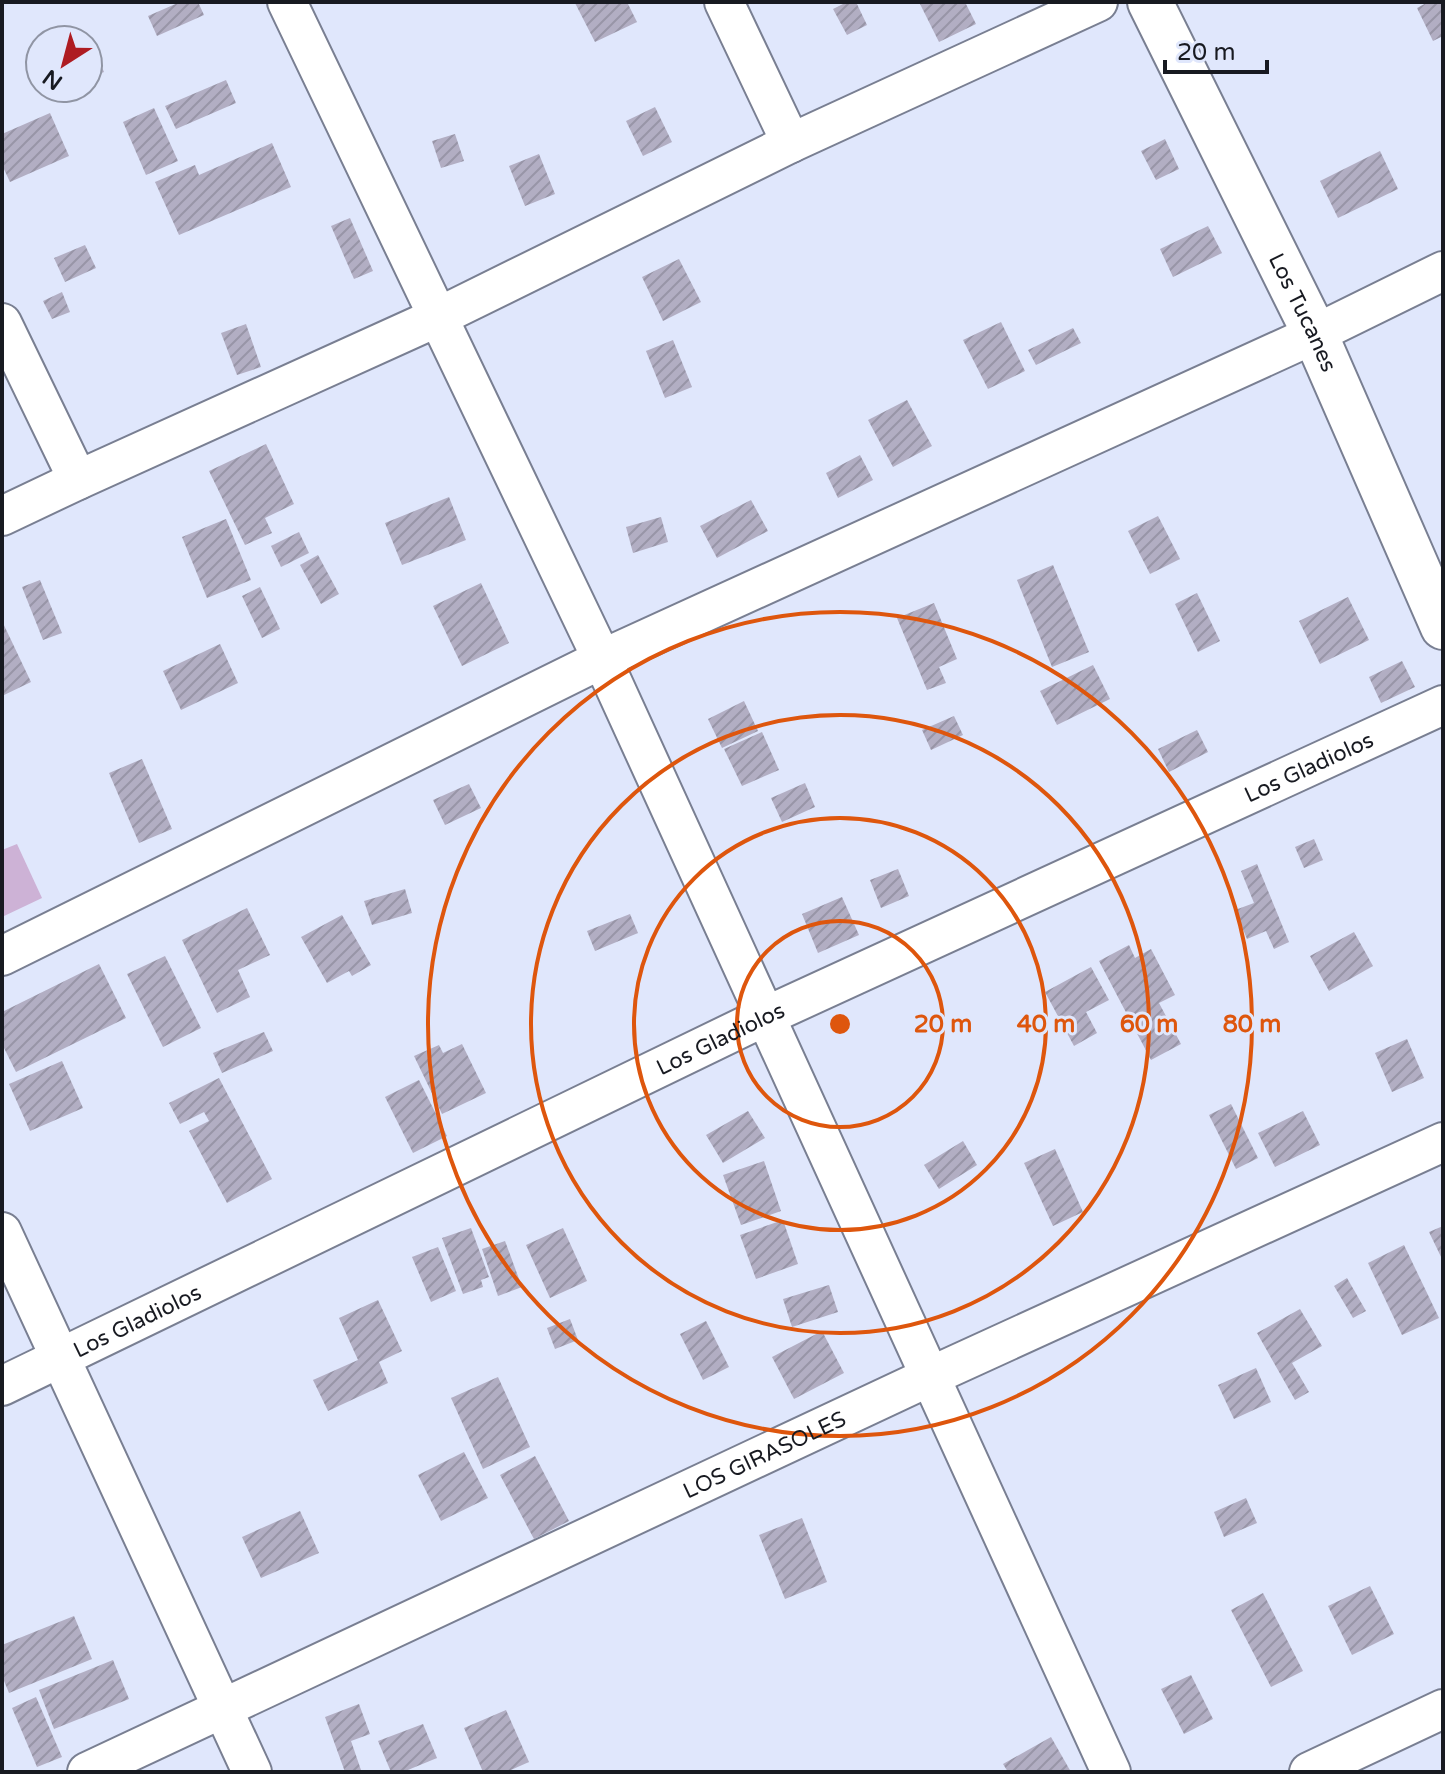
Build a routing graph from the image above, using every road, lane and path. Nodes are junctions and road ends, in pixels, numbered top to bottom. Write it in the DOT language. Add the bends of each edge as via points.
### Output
graph roads {
  1 [pos="287,2"];
  2 [pos="724,2"];
  3 [pos="1098,2"];
  4 [pos="1150,2"];
  5 [pos="791,143"];
  6 [pos="1443,271"];
  7 [pos="438,317"];
  8 [pos="2,323"];
  9 [pos="1315,334"];
  10 [pos="78,480"];
  11 [pos="2,516"];
  12 [pos="1443,627"];
  13 [pos="602,659"];
  14 [pos="1443,705"];
  15 [pos="2,956"];
  16 [pos="764,1017"];
  17 [pos="1443,1142"];
  18 [pos="2,1232"];
  19 [pos="60,1357"];
  20 [pos="931,1376"];
  21 [pos="2,1386"];
  22 [pos="223,1709"];
  23 [pos="1443,1709"];
  24 [pos="87,1772"];
  25 [pos="252,1772"];
  26 [pos="1111,1772"];
  27 [pos="1309,1772"];
  1 -- 7 [label="street"];
  2 -- 5 [label="street"];
  3 -- 5 [label="street"];
  4 -- 9 [label="street, Los Tucanes"];
  5 -- 7 [label="street"];
  6 -- 9 [label="street"];
  7 -- 10 [label="street"];
  7 -- 13 [label="street"];
  8 -- 10 [label="street"];
  9 -- 12 [label="street, Los Tucanes"];
  9 -- 13 [label="street"];
  10 -- 11 [label="street"];
  13 -- 15 [label="street"];
  13 -- 16 [label="street"];
  14 -- 16 [label="street, Los Gladiolos"];
  16 -- 19 [label="street, Los Gladiolos"];
  16 -- 20 [label="street"];
  17 -- 20 [label="street, LOS GIRASOLES"];
  18 -- 19 [label="street"];
  19 -- 21 [label="street, Los Gladiolos"];
  19 -- 22 [label="street"];
  20 -- 22 [label="street, LOS GIRASOLES"];
  20 -- 26 [label="street"];
  22 -- 24 [label="street, LOS GIRASOLES"];
  22 -- 25 [label="street"];
  23 -- 27 [label="street"];
}
